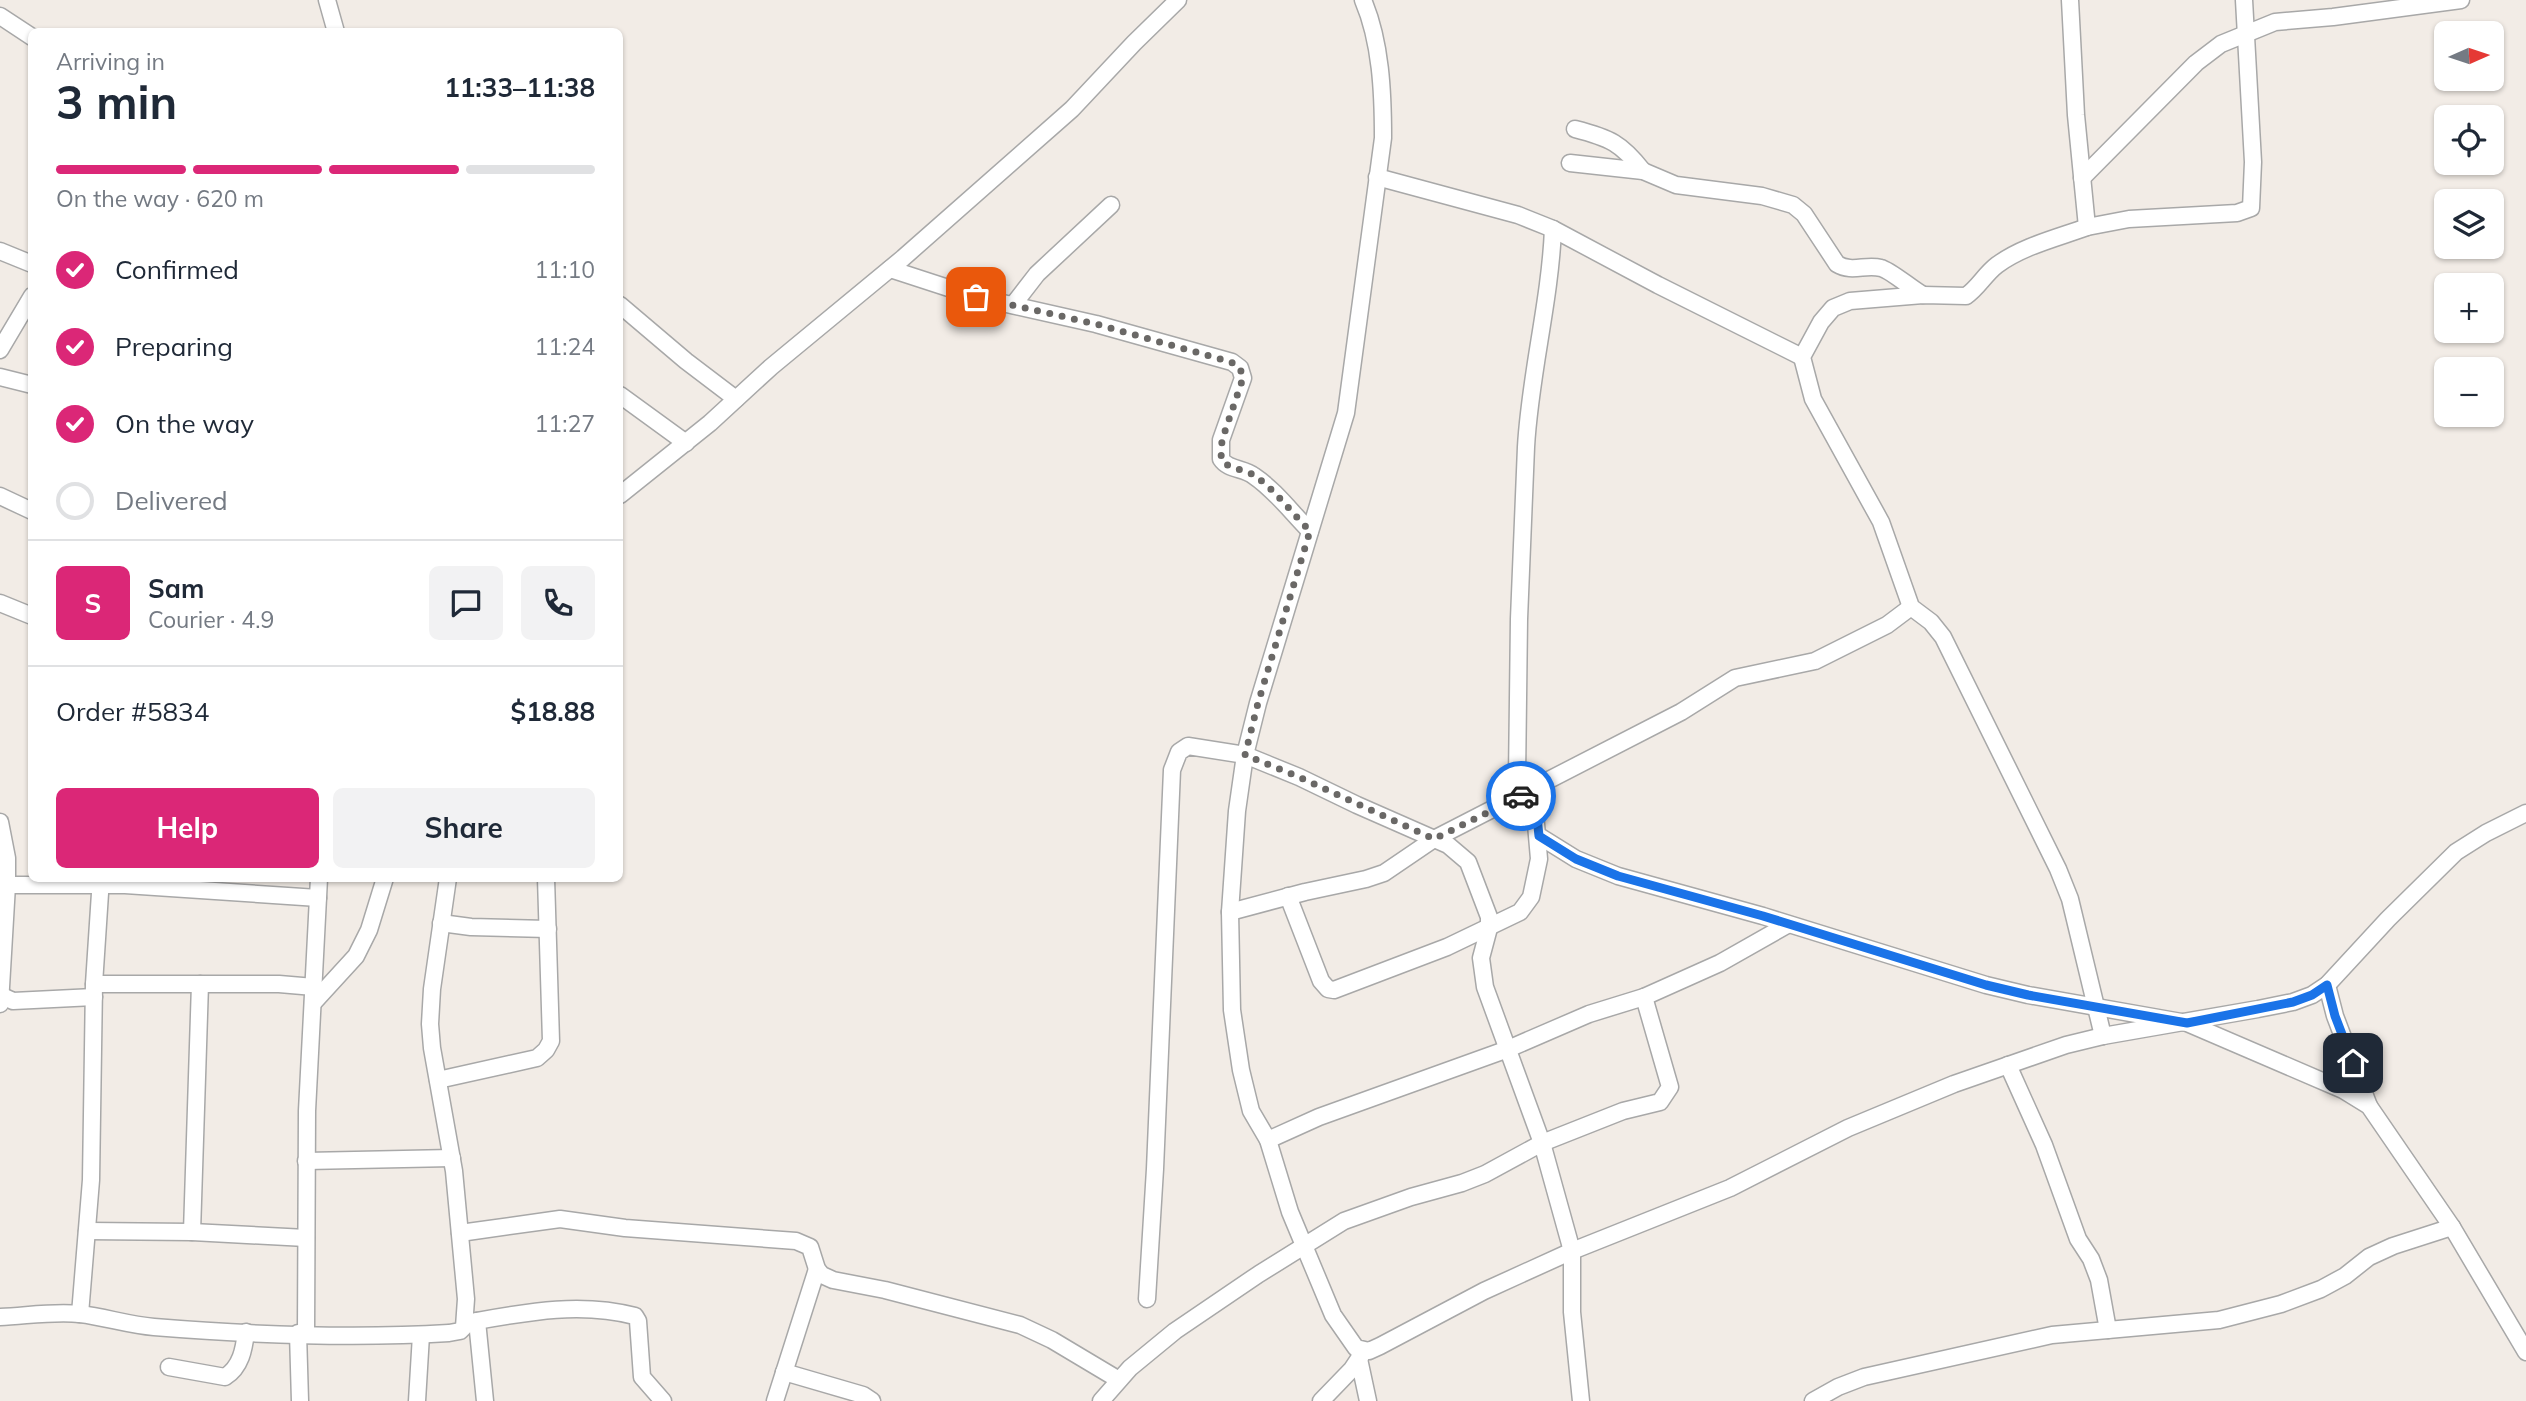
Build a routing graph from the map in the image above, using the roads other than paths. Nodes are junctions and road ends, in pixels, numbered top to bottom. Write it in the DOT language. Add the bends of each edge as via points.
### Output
graph roads {
  1 [pos="327,0"];
  2 [pos="1178,0"];
  3 [pos="1363,0"];
  4 [pos="2070,0"];
  5 [pos="2244,0"];
  6 [pos="2461,0"];
  7 [pos="0,16"];
  8 [pos="336,28"];
  9 [pos="2246,33"];
  10 [pos="28,34"];
  11 [pos="1575,129"];
  12 [pos="1570,163"];
  13 [pos="1643,171"];
  14 [pos="1377,177"];
  15 [pos="2082,178"];
  16 [pos="1111,205"];
  17 [pos="2087,227"];
  18 [pos="1553,229"];
  19 [pos="0,251"];
  20 [pos="28,262"];
  21 [pos="890,269"];
  22 [pos="1923,295"];
  23 [pos="28,303"];
  24 [pos="1013,305"];
  25 [pos="623,308"];
  26 [pos="0,350"];
  27 [pos="1802,357"];
  28 [pos="0,377"];
  29 [pos="28,384"];
  30 [pos="623,397"];
  31 [pos="736,399"];
  32 [pos="686,443"];
  33 [pos="623,490"];
  34 [pos="0,496"];
  35 [pos="28,509"];
  36 [pos="1310,531"];
  37 [pos="0,603"];
  38 [pos="1911,607"];
  39 [pos="28,614"];
  40 [pos="1245,755"];
  41 [pos="1528,792"];
  42 [pos="2526,813"];
  43 [pos="0,822"];
  44 [pos="1539,836"];
  45 [pos="1434,839"];
  46 [pos="78,882"];
  47 [pos="101,882"];
  48 [pos="120,882"];
  49 [pos="320,882"];
  50 [pos="384,882"];
  51 [pos="446,882"];
  52 [pos="546,882"];
  53 [pos="7,885"];
  54 [pos="1288,896"];
  55 [pos="318,898"];
  56 [pos="1230,912"];
  57 [pos="441,923"];
  58 [pos="1787,925"];
  59 [pos="1489,928"];
  60 [pos="548,929"];
  61 [pos="1,964"];
  62 [pos="200,984"];
  63 [pos="2327,985"];
  64 [pos="94,990"];
  65 [pos="1,995"];
  66 [pos="313,995"];
  67 [pos="1644,997"];
  68 [pos="0,1004"];
  69 [pos="2097,1007"];
  70 [pos="2187,1023"];
  71 [pos="2103,1036"];
  72 [pos="1508,1049"];
  73 [pos="2008,1065"];
  74 [pos="438,1080"];
  75 [pos="2369,1106"];
  76 [pos="1268,1140"];
  77 [pos="1542,1143"];
  78 [pos="452,1158"];
  79 [pos="306,1161"];
  80 [pos="2452,1227"];
  81 [pos="87,1231"];
  82 [pos="192,1232"];
  83 [pos="460,1233"];
  84 [pos="306,1238"];
  85 [pos="1304,1246"];
  86 [pos="1572,1251"];
  87 [pos="817,1269"];
  88 [pos="1147,1299"];
  89 [pos="80,1314"];
  90 [pos="0,1317"];
  91 [pos="471,1322"];
  92 [pos="2108,1330"];
  93 [pos="246,1332"];
  94 [pos="302,1333"];
  95 [pos="421,1335"];
  96 [pos="2526,1352"];
  97 [pos="1362,1355"];
  98 [pos="170,1367"];
  99 [pos="784,1372"];
  100 [pos="1119,1380"];
  101 [pos="300,1401"];
  102 [pos="417,1401"];
  103 [pos="485,1401"];
  104 [pos="663,1401"];
  105 [pos="775,1401"];
  106 [pos="872,1401"];
  107 [pos="1101,1401"];
  108 [pos="1321,1401"];
  109 [pos="1368,1401"];
  110 [pos="1581,1401"];
  111 [pos="1814,1401"];
  1 -- 8 [label="street"];
  2 -- 21 [label="street" via="1072,109"];
  3 -- 14 [label="street" via="1383,96"];
  4 -- 15 [label="street"];
  5 -- 9 [label="street"];
  6 -- 9 [label="street" via="2275,22"];
  7 -- 10 [label="street"];
  9 -- 15 [label="street" via="2196,63"];
  9 -- 17 [label="street" via="2251,208"];
  11 -- 13 [label="street" via="1612,141"];
  12 -- 13 [label="street"];
  13 -- 22 [label="street" via="1676,185 1762,196 1793,205 1837,264 1846,269 1882,268"];
  14 -- 18 [label="street"];
  14 -- 36 [label="street" via="1346,414"];
  15 -- 17 [label="street"];
  16 -- 24 [label="street" via="1037,274"];
  17 -- 22 [label="street" via="2020,251 1995,266 1966,296"];
  18 -- 27 [label="street"];
  18 -- 41 [label="street" via="1526,447 1517,778"];
  19 -- 20 [label="street"];
  21 -- 24 [label="street"];
  21 -- 31 [label="street"];
  22 -- 27 [label="street" via="1850,301 1833,308"];
  23 -- 26 [label="street"];
  24 -- 36 [label="street" via="1096,324 1240,368 1243,378 1222,440 1221,459 1260,480"];
  25 -- 31 [label="street"];
  27 -- 38 [label="street" via="1813,399 1881,522"];
  28 -- 29 [label="street"];
  30 -- 32 [label="street"];
  31 -- 32 [label="street"];
  32 -- 33 [label="street"];
  34 -- 35 [label="street"];
  36 -- 40 [label="street"];
  37 -- 39 [label="street"];
  38 -- 41 [label="street" via="1887,625 1815,661 1735,678 1681,712"];
  38 -- 69 [label="street" via="1942,637 2058,869"];
  40 -- 45 [label="street"];
  40 -- 56 [label="street"];
  40 -- 88 [label="street" via="1188,746 1179,751 1172,770"];
  41 -- 44 [label="street"];
  41 -- 45 [label="street"];
  42 -- 63 [label="street" via="2449,859"];
  43 -- 53 [label="street"];
  44 -- 58 [label="street" via="1576,859 1618,876"];
  44 -- 59 [label="street" via="1531,897 1520,912"];
  45 -- 54 [label="street" via="1384,873"];
  45 -- 59 [label="street" via="1468,862"];
  46 -- 53 [label="street"];
  47 -- 64 [label="street"];
  48 -- 55 [label="street"];
  49 -- 55 [label="street"];
  50 -- 66 [label="street" via="356,957"];
  51 -- 57 [label="street"];
  52 -- 60 [label="street"];
  53 -- 61 [label="street"];
  54 -- 56 [label="street"];
  54 -- 59 [label="street" via="1328,989 1369,978"];
  55 -- 66 [label="street"];
  56 -- 76 [label="street" via="1232,1010 1241,1070 1251,1111"];
  57 -- 60 [label="street"];
  57 -- 74 [label="street" via="430,1024"];
  58 -- 67 [label="street" via="1720,963"];
  58 -- 69 [label="street" via="1986,985"];
  59 -- 72 [label="street" via="1482,972"];
  60 -- 74 [label="street" via="551,1041 546,1050 521,1063"];
  61 -- 65 [label="street"];
  62 -- 64 [label="street"];
  62 -- 66 [label="street" via="279,984"];
  62 -- 82 [label="street"];
  63 -- 70 [label="street" via="2293,1002"];
  63 -- 75 [label="street"];
  64 -- 65 [label="street" via="13,1001"];
  64 -- 81 [label="street"];
  65 -- 68 [label="street"];
  66 -- 79 [label="street"];
  67 -- 72 [label="street" via="1589,1014"];
  67 -- 77 [label="street" via="1670,1087 1667,1095 1660,1102 1623,1111"];
  69 -- 70 [label="street"];
  69 -- 71 [label="street"];
  70 -- 71 [label="street"];
  70 -- 75 [label="street" via="2343,1090"];
  71 -- 73 [label="street"];
  72 -- 76 [label="street"];
  72 -- 77 [label="street"];
  73 -- 86 [label="street" via="1848,1128 1730,1188"];
  73 -- 92 [label="street" via="2044,1145 2078,1240 2099,1280"];
  74 -- 78 [label="street"];
  75 -- 80 [label="street"];
  76 -- 85 [label="street"];
  77 -- 85 [label="street" via="1485,1174 1344,1221"];
  77 -- 86 [label="street"];
  78 -- 79 [label="street"];
  78 -- 83 [label="street"];
  79 -- 84 [label="street"];
  80 -- 92 [label="street" via="2393,1246 2320,1289 2281,1304 2219,1320"];
  80 -- 96 [label="street"];
  81 -- 82 [label="street"];
  81 -- 89 [label="street"];
  82 -- 84 [label="street"];
  83 -- 87 [label="street" via="560,1219 788,1240 810,1247"];
  83 -- 91 [label="street"];
  84 -- 94 [label="street"];
  85 -- 97 [label="street" via="1341,1329"];
  85 -- 100 [label="street" via="1175,1331"];
  86 -- 97 [label="street"];
  86 -- 110 [label="street" via="1572,1312"];
  87 -- 99 [label="street"];
  87 -- 100 [label="street" via="833,1280 1020,1325"];
  89 -- 90 [label="street"];
  89 -- 93 [label="street" via="124,1324"];
  91 -- 95 [label="street" via="460,1331"];
  91 -- 103 [label="street"];
  91 -- 104 [label="street" via="580,1307 635,1316 642,1377"];
  92 -- 111 [label="street" via="2052,1335 1864,1377"];
  93 -- 94 [label="street"];
  93 -- 98 [label="street" via="240,1360 225,1377"];
  94 -- 95 [label="street"];
  94 -- 101 [label="street"];
  95 -- 102 [label="street"];
  97 -- 108 [label="street"];
  97 -- 109 [label="street"];
  99 -- 105 [label="street"];
  99 -- 106 [label="street"];
  100 -- 107 [label="street"];
}
